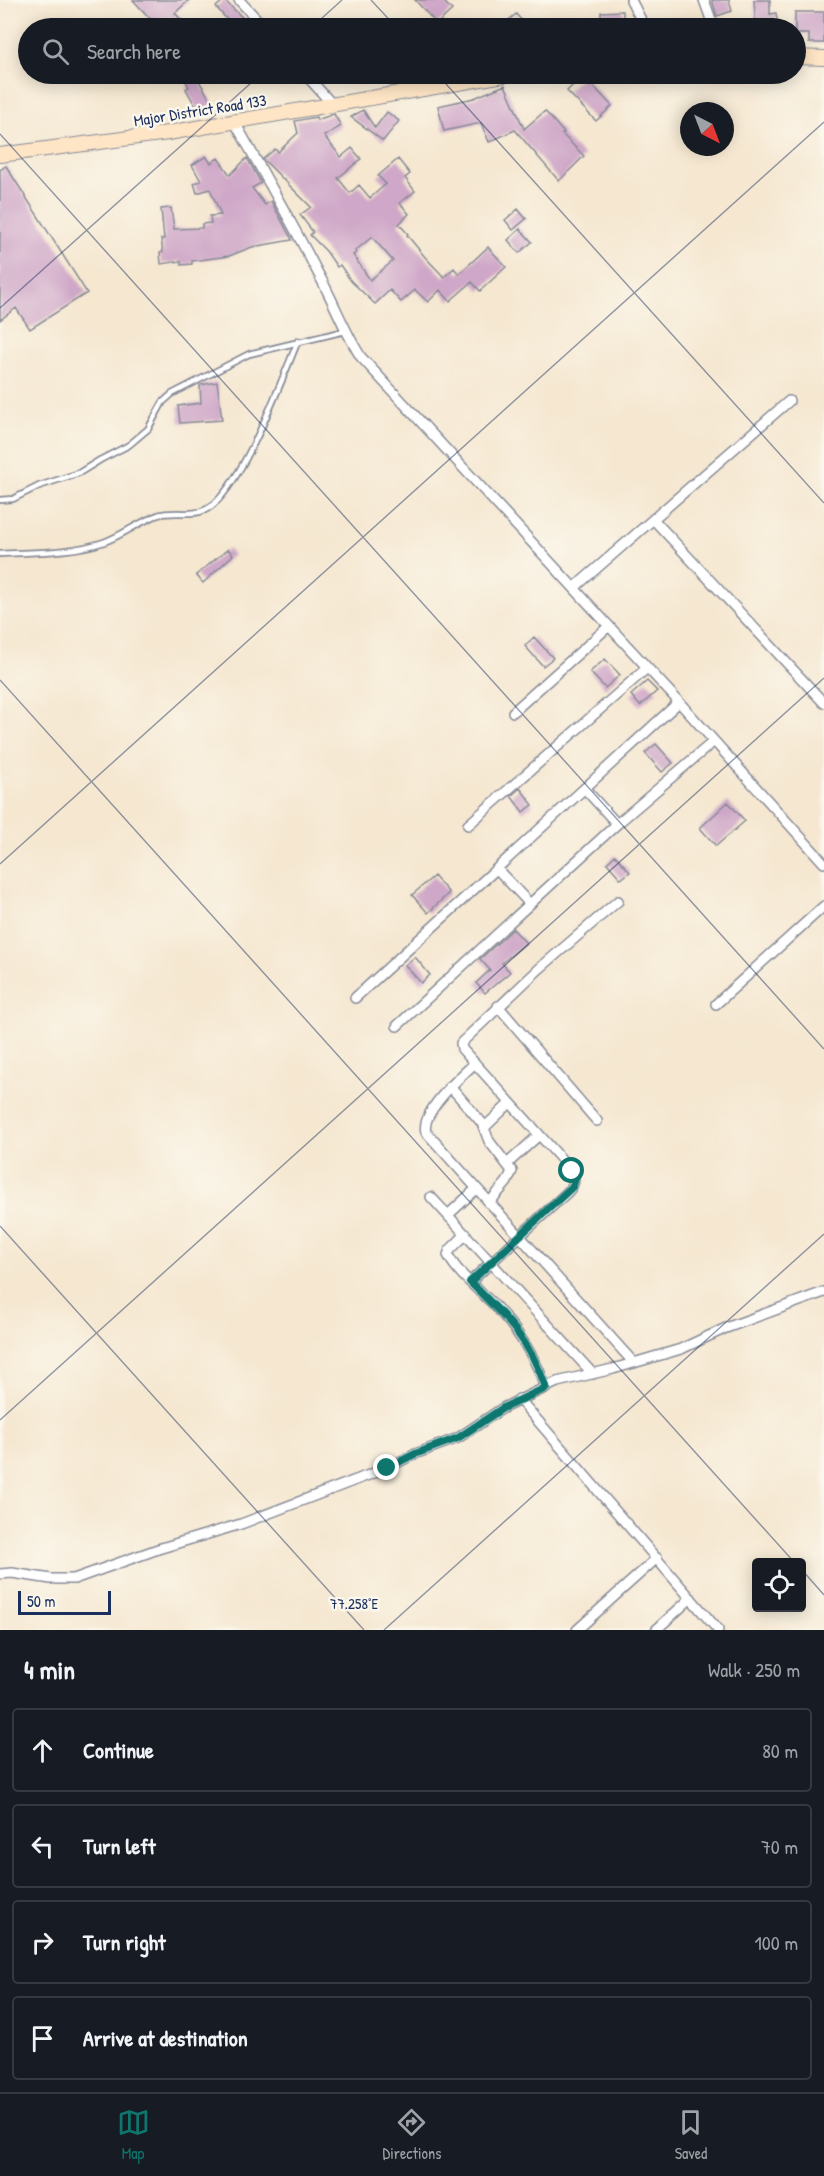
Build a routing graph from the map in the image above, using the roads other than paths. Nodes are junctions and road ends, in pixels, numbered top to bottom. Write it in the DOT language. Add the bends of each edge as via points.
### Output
graph roads {
  1 [pos="239,0"];
  2 [pos="631,0"];
  3 [pos="704,0"];
  4 [pos="256,18"];
  5 [pos="640,18"];
  6 [pos="710,18"];
  7 [pos="806,57"];
  8 [pos="824,58"];
  9 [pos="314,84"];
  10 [pos="451,84"];
  11 [pos="332,104"];
  12 [pos="234,121"];
  13 [pos="0,155"];
  14 [pos="345,331"];
  15 [pos="298,341"];
  16 [pos="789,401"];
  17 [pos="0,500"];
  18 [pos="653,519"];
  19 [pos="0,554"];
  20 [pos="574,588"];
  21 [pos="609,626"];
  22 [pos="647,668"];
  23 [pos="679,702"];
  24 [pos="824,704"];
  25 [pos="513,712"];
  26 [pos="714,741"];
  27 [pos="585,789"];
  28 [pos="617,824"];
  29 [pos="468,825"];
  30 [pos="824,863"];
  31 [pos="497,869"];
  32 [pos="618,901"];
  33 [pos="530,904"];
  34 [pos="824,906"];
  35 [pos="355,998"];
  36 [pos="716,1004"];
  37 [pos="498,1006"];
  38 [pos="397,1026"];
  39 [pos="475,1063"];
  40 [pos="450,1086"];
  41 [pos="510,1103"];
  42 [pos="597,1121"];
  43 [pos="484,1128"];
  44 [pos="539,1135"];
  45 [pos="507,1164"];
  46 [pos="476,1188"];
  47 [pos="431,1197"];
  48 [pos="489,1203"];
  49 [pos="448,1215"];
  50 [pos="466,1234"];
  51 [pos="519,1237"];
  52 [pos="492,1262"];
  53 [pos="470,1282"];
  54 [pos="824,1292"];
  55 [pos="634,1363"];
  56 [pos="593,1374"];
  57 [pos="546,1388"];
  58 [pos="519,1399"];
  59 [pos="657,1558"];
  60 [pos="0,1574"];
  61 [pos="691,1598"];
  62 [pos="577,1630"];
  63 [pos="656,1630"];
  64 [pos="718,1630"];
  1 -- 4 [label="street"];
  2 -- 5 [label="street"];
  3 -- 6 [label="street"];
  7 -- 8 [label="main road"];
  9 -- 11 [label="street"];
  10 -- 11 [label="main road, Major District Road 133"];
  11 -- 12 [label="main road, Major District Road 133"];
  12 -- 13 [label="main road, Major District Road 133"];
  12 -- 14 [label="street" via="304,245"];
  14 -- 15 [label="lane"];
  14 -- 20 [label="street" via="361,357"];
  15 -- 17 [label="lane" via="249,354 172,394 140,436 79,473 39,486 13,500"];
  15 -- 19 [label="lane" via="248,452 233,479 210,507 201,512 158,515 101,543"];
  16 -- 18 [label="street"];
  18 -- 20 [label="street"];
  18 -- 24 [label="street"];
  20 -- 21 [label="street"];
  21 -- 22 [label="street"];
  21 -- 25 [label="street"];
  22 -- 23 [label="street"];
  22 -- 29 [label="street"];
  23 -- 26 [label="street"];
  23 -- 27 [label="street"];
  26 -- 28 [label="street"];
  26 -- 30 [label="street"];
  27 -- 28 [label="street"];
  27 -- 31 [label="street"];
  28 -- 33 [label="street"];
  31 -- 33 [label="street"];
  31 -- 35 [label="street"];
  32 -- 37 [label="street"];
  33 -- 38 [label="street"];
  34 -- 36 [label="street"];
  37 -- 39 [label="street" via="461,1043"];
  37 -- 42 [label="street"];
  39 -- 40 [label="street"];
  39 -- 41 [label="street"];
  40 -- 43 [label="street"];
  40 -- 46 [label="street" via="441,1095 426,1132"];
  41 -- 43 [label="street"];
  41 -- 44 [label="street"];
  43 -- 45 [label="street"];
  44 -- 45 [label="street"];
  44 -- 51 [label="street" via="575,1178 573,1186"];
  45 -- 48 [label="street" via="511,1175"];
  46 -- 48 [label="street"];
  46 -- 49 [label="street"];
  47 -- 49 [label="street"];
  48 -- 51 [label="street"];
  49 -- 50 [label="street"];
  50 -- 52 [label="street"];
  50 -- 53 [label="street" via="448,1255"];
  51 -- 52 [label="street"];
  51 -- 55 [label="street"];
  52 -- 53 [label="street"];
  52 -- 56 [label="street"];
  53 -- 57 [label="street" via="527,1344"];
  54 -- 55 [label="street"];
  55 -- 56 [label="street"];
  56 -- 57 [label="street"];
  57 -- 58 [label="street"];
  58 -- 59 [label="street"];
  58 -- 60 [label="street" via="458,1438 241,1524 74,1579"];
  59 -- 61 [label="street"];
  59 -- 62 [label="street"];
  61 -- 63 [label="street"];
  61 -- 64 [label="street"];
}
